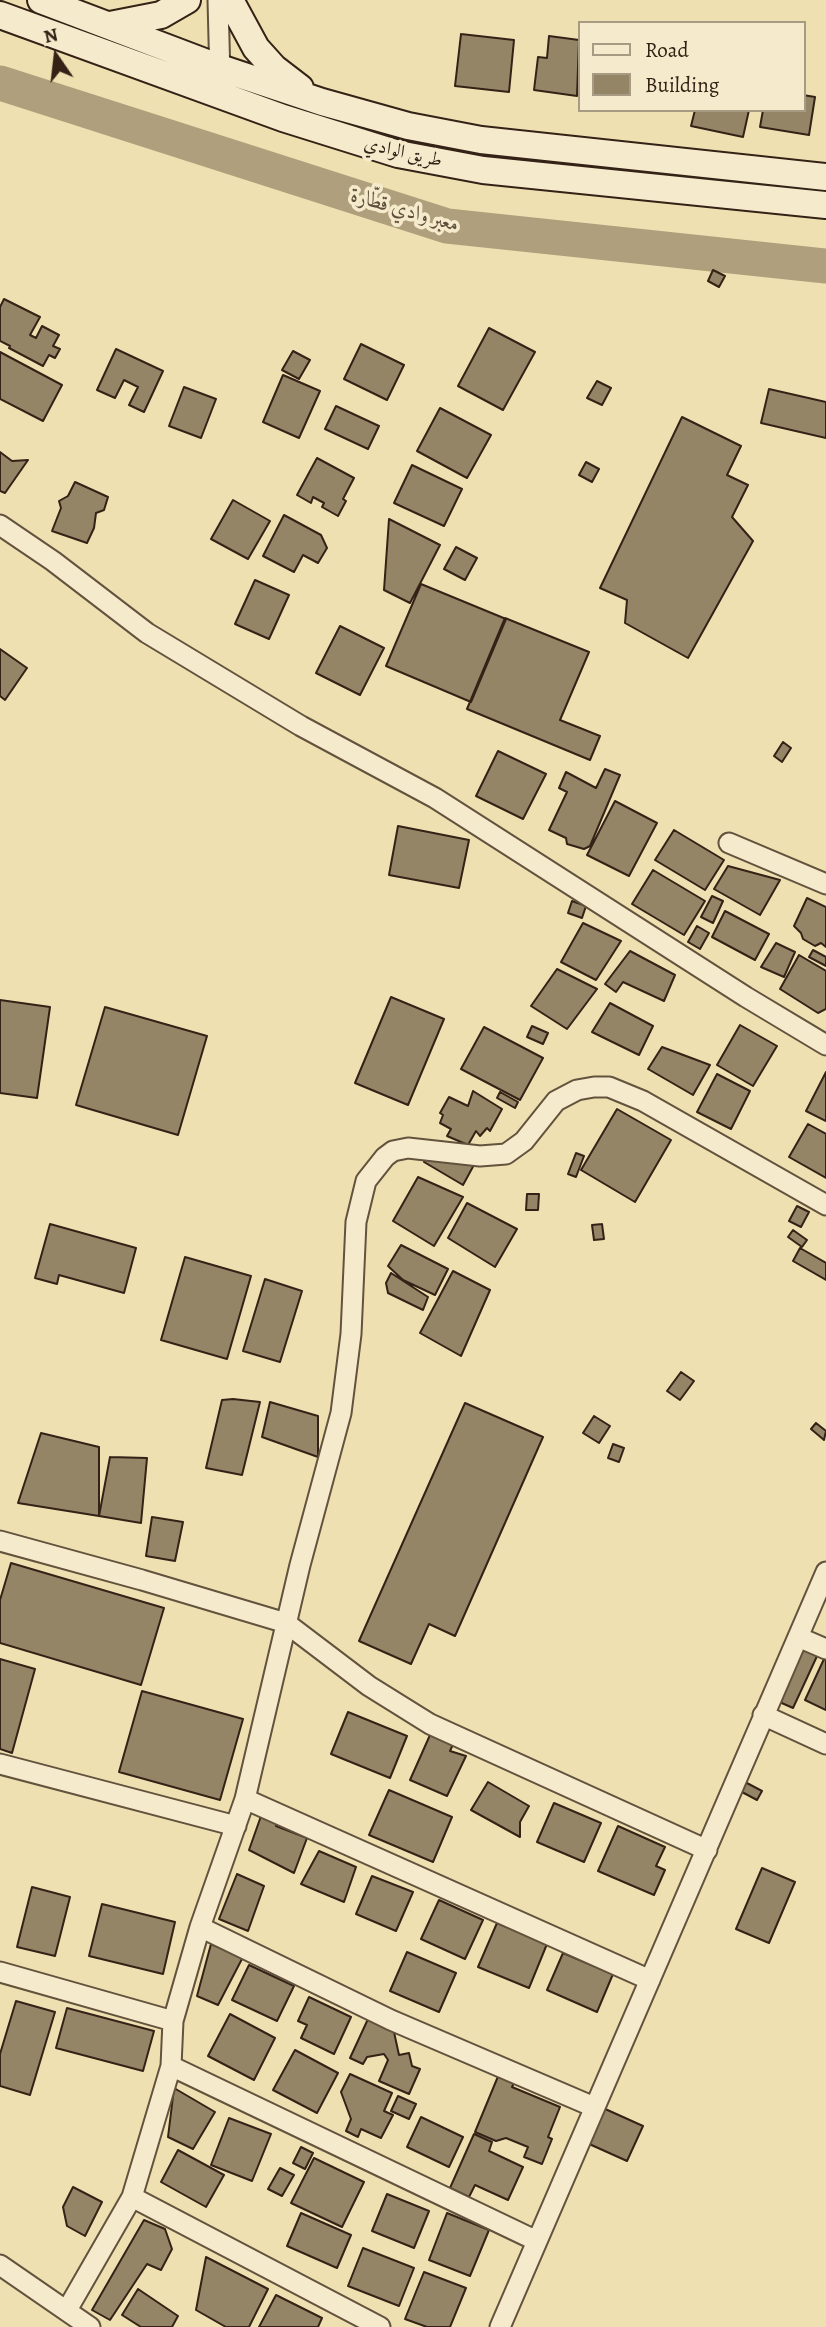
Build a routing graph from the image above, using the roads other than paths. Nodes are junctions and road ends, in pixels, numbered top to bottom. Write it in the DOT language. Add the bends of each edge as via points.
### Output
graph roads {
  1 [pos="41,0"];
  2 [pos="187,0"];
  3 [pos="218,0"];
  4 [pos="230,0"];
  5 [pos="0,15"];
  6 [pos="108,26"];
  7 [pos="220,68"];
  8 [pos="221,97"];
  9 [pos="322,102"];
  10 [pos="826,177"];
  11 [pos="826,205"];
  12 [pos="0,525"];
  13 [pos="729,843"];
  14 [pos="826,884"];
  15 [pos="826,1045"];
  16 [pos="826,1205"];
  17 [pos="0,1541"];
  18 [pos="826,1572"];
  19 [pos="286,1623"];
  20 [pos="798,1637"];
  21 [pos="826,1649"];
  22 [pos="763,1715"];
  23 [pos="826,1744"];
  24 [pos="0,1764"];
  25 [pos="245,1798"];
  26 [pos="236,1826"];
  27 [pos="707,1850"];
  28 [pos="200,1927"];
  29 [pos="0,1972"];
  30 [pos="650,1980"];
  31 [pos="173,2021"];
  32 [pos="171,2066"];
  33 [pos="593,2107"];
  34 [pos="132,2197"];
  35 [pos="537,2241"];
  36 [pos="0,2265"];
  37 [pos="67,2310"];
  38 [pos="90,2327"];
  39 [pos="380,2327"];
  40 [pos="500,2327"];
  1 -- 6 [label="main road, طريق الوادي"];
  2 -- 6 [label="main road" via="161,15"];
  3 -- 7 [label="street"];
  4 -- 9 [label="main road" via="256,48 295,85"];
  5 -- 8 [label="main road, طريق الوادي"];
  6 -- 7 [label="main road, طريق الوادي"];
  7 -- 8 [label="street"];
  7 -- 9 [label="main road, طريق الوادي"];
  8 -- 11 [label="main road, طريق الوادي" via="334,136 443,163"];
  9 -- 10 [label="main road, طريق الوادي" via="481,141"];
  12 -- 15 [label="street" via="146,633 301,726 435,798"];
  13 -- 14 [label="street"];
  16 -- 19 [label="street" via="643,1101 609,1087 577,1090 556,1101 524,1141 506,1154 480,1157 408,1148 385,1157 366,1181 356,1222 351,1335 341,1413"];
  17 -- 19 [label="street"];
  18 -- 20 [label="street"];
  19 -- 25 [label="street"];
  19 -- 27 [label="street" via="369,1686 430,1724"];
  20 -- 21 [label="street"];
  20 -- 22 [label="street"];
  22 -- 23 [label="street"];
  22 -- 27 [label="street"];
  24 -- 26 [label="street"];
  25 -- 26 [label="street"];
  25 -- 30 [label="street"];
  26 -- 28 [label="street"];
  27 -- 30 [label="street"];
  28 -- 31 [label="street"];
  28 -- 33 [label="street" via="391,2020"];
  29 -- 31 [label="street"];
  30 -- 33 [label="street"];
  31 -- 32 [label="street"];
  32 -- 34 [label="street"];
  32 -- 35 [label="street"];
  33 -- 35 [label="street"];
  34 -- 37 [label="street"];
  34 -- 39 [label="street"];
  35 -- 40 [label="street"];
  36 -- 37 [label="street"];
  37 -- 38 [label="street"];
}
